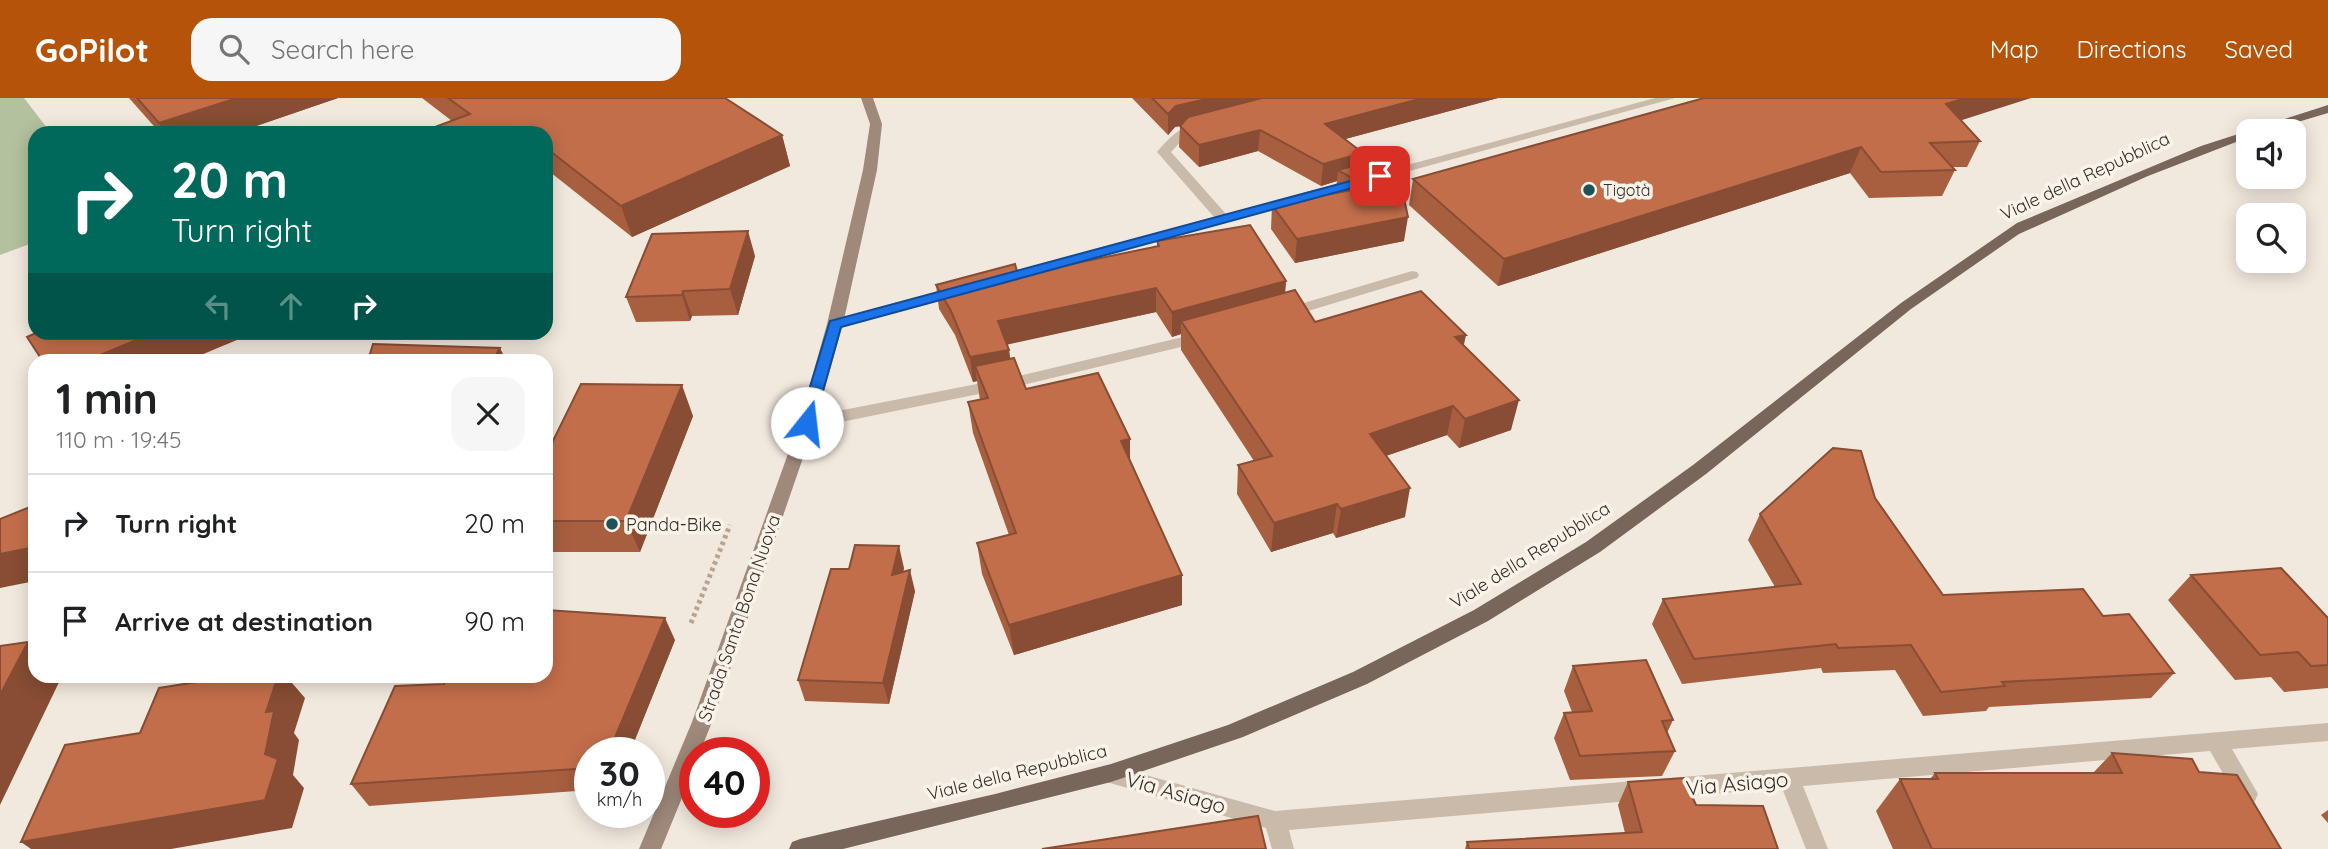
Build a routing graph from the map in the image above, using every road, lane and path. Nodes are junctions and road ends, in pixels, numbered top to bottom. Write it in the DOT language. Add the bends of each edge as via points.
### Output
graph roads {
  1 [pos="867,98"];
  2 [pos="1669,98"];
  3 [pos="2328,109"];
  4 [pos="2295,119"];
  5 [pos="1207,126"];
  6 [pos="2236,137"];
  7 [pos="1223,219"];
  8 [pos="1412,275"];
  9 [pos="1269,319"];
  10 [pos="835,324"];
  11 [pos="1223,332"];
  12 [pos="807,423"];
  13 [pos="732,520"];
  14 [pos="691,623"];
  15 [pos="2328,732"];
  16 [pos="2217,743"];
  17 [pos="1110,774"];
  18 [pos="1789,779"];
  19 [pos="2259,814"];
  20 [pos="1275,821"];
  21 [pos="650,849"];
  22 [pos="800,849"];
  23 [pos="1283,849"];
  24 [pos="1817,849"];
  1 -- 10 [label="street, Strada Santa Bona Nuova" via="876,124 875,143"];
  2 -- 7 [label="street"];
  3 -- 4 [label="main road"];
  5 -- 7 [label="street" via="1181,133 1164,152"];
  6 -- 17 [label="main road, Viale della Repubblica" via="2179,157 2017,229 1920,297 1594,546 1511,597 1418,649 1282,711"];
  7 -- 10 [label="street"];
  8 -- 9 [label="street"];
  10 -- 12 [label="street, Strada Santa Bona Nuova"];
  11 -- 12 [label="street" via="1023,380"];
  12 -- 21 [label="street, Strada Santa Bona Nuova" via="702,722"];
  13 -- 14 [label="path"];
  15 -- 16 [label="street, Via Asiago"];
  16 -- 18 [label="street, Via Asiago"];
  16 -- 19 [label="street"];
  17 -- 20 [label="street, Via Asiago"];
  17 -- 22 [label="main road, Viale della Repubblica"];
  18 -- 20 [label="street, Via Asiago"];
  18 -- 24 [label="street"];
  20 -- 23 [label="street"];
}
